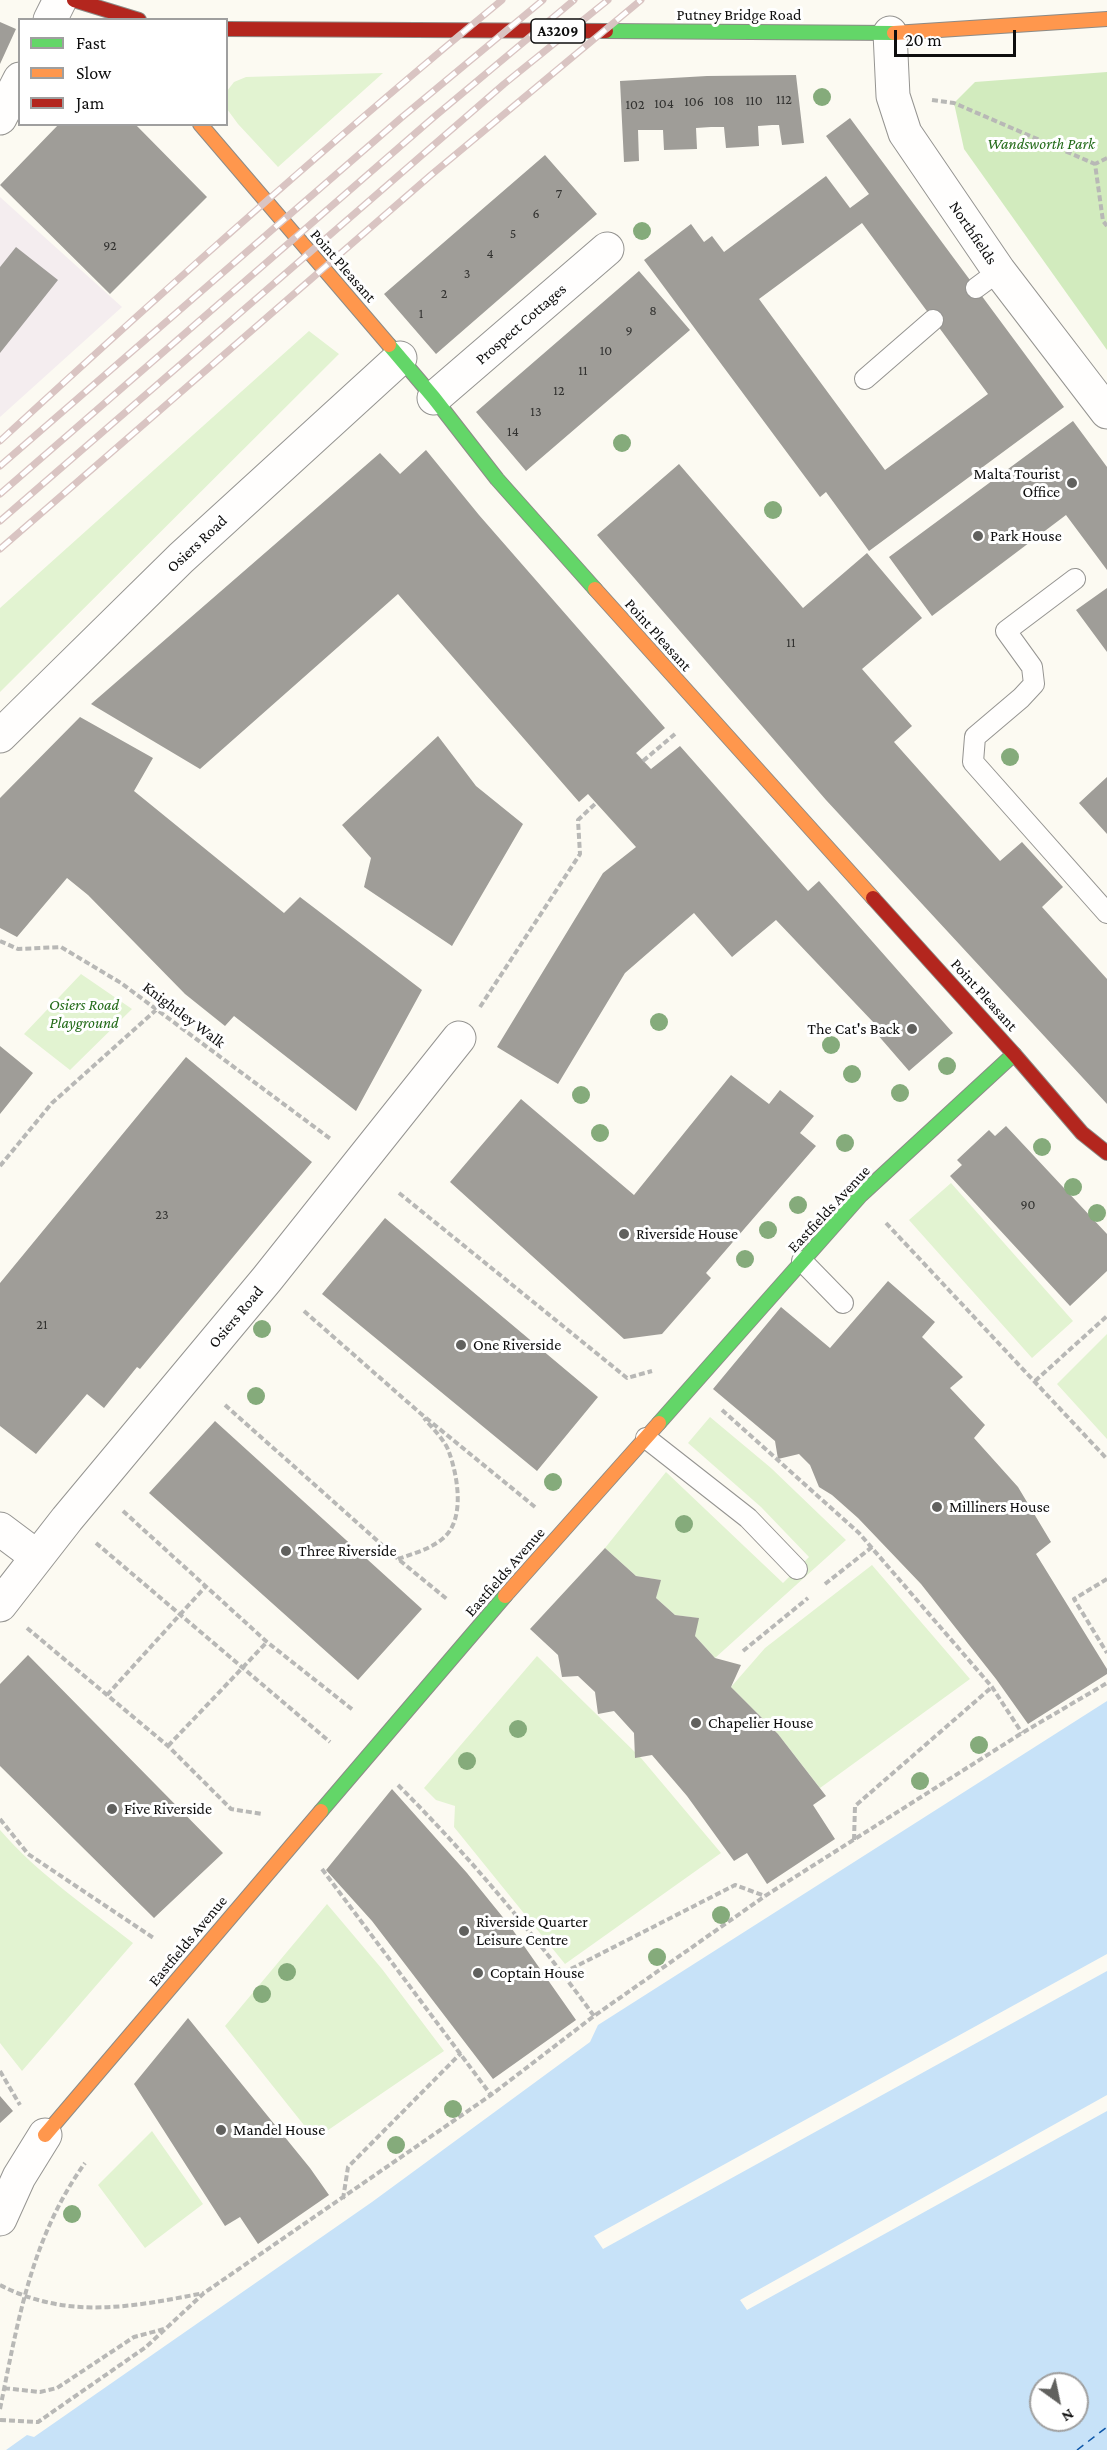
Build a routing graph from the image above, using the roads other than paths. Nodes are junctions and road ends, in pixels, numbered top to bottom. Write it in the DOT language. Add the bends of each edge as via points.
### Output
graph roads {
  1 [pos="60,0"];
  2 [pos="74,0"];
  3 [pos="51,18"];
  4 [pos="132,18"];
  5 [pos="1107,19"];
  6 [pos="228,29"];
  7 [pos="890,33"];
  8 [pos="18,83"];
  9 [pos="0,118"];
  10 [pos="202,126"];
  11 [pos="607,249"];
  12 [pos="933,320"];
  13 [pos="400,358"];
  14 [pos="865,379"];
  15 [pos="434,398"];
  16 [pos="1107,412"];
  17 [pos="1075,579"];
  18 [pos="0,736"];
  19 [pos="1107,913"];
  20 [pos="459,1038"];
  21 [pos="1014,1054"];
  22 [pos="1107,1153"];
  23 [pos="802,1261"];
  24 [pos="843,1303"];
  25 [pos="646,1438"];
  26 [pos="0,1529"];
  27 [pos="36,1556"];
  28 [pos="797,1569"];
  29 [pos="0,1605"];
  30 [pos="45,2135"];
  31 [pos="0,2219"];
  1 -- 3 [label="street"];
  2 -- 4 [label="street"];
  5 -- 7 [label="street, Putney Bridge Road / A3209"];
  6 -- 7 [label="street, Putney Bridge Road / A3209"];
  7 -- 16 [label="street, Northfields" via="893,96 905,133 987,279"];
  8 -- 9 [label="street"];
  10 -- 13 [label="street, Point Pleasant"];
  11 -- 15 [label="street, Prospect Cottages"];
  12 -- 14 [label="lane"];
  13 -- 15 [label="street, Point Pleasant"];
  13 -- 18 [label="street, Osiers Road" via="181,558"];
  15 -- 21 [label="street, Point Pleasant" via="505,488 701,710"];
  17 -- 19 [label="lane" via="1006,631 1032,668 1034,684 975,737 973,762"];
  20 -- 27 [label="street, Osiers Road" via="267,1279"];
  21 -- 22 [label="street, Point Pleasant" via="1082,1133"];
  21 -- 23 [label="street, Eastfields Avenue" via="861,1195"];
  23 -- 24 [label="lane"];
  23 -- 25 [label="street, Eastfields Avenue"];
  25 -- 28 [label="lane" via="748,1518"];
  25 -- 30 [label="street, Eastfields Avenue" via="358,1766"];
  26 -- 27 [label="street"];
  27 -- 29 [label="street, Osiers Road"];
  30 -- 31 [label="street" via="19,2177"];
}
